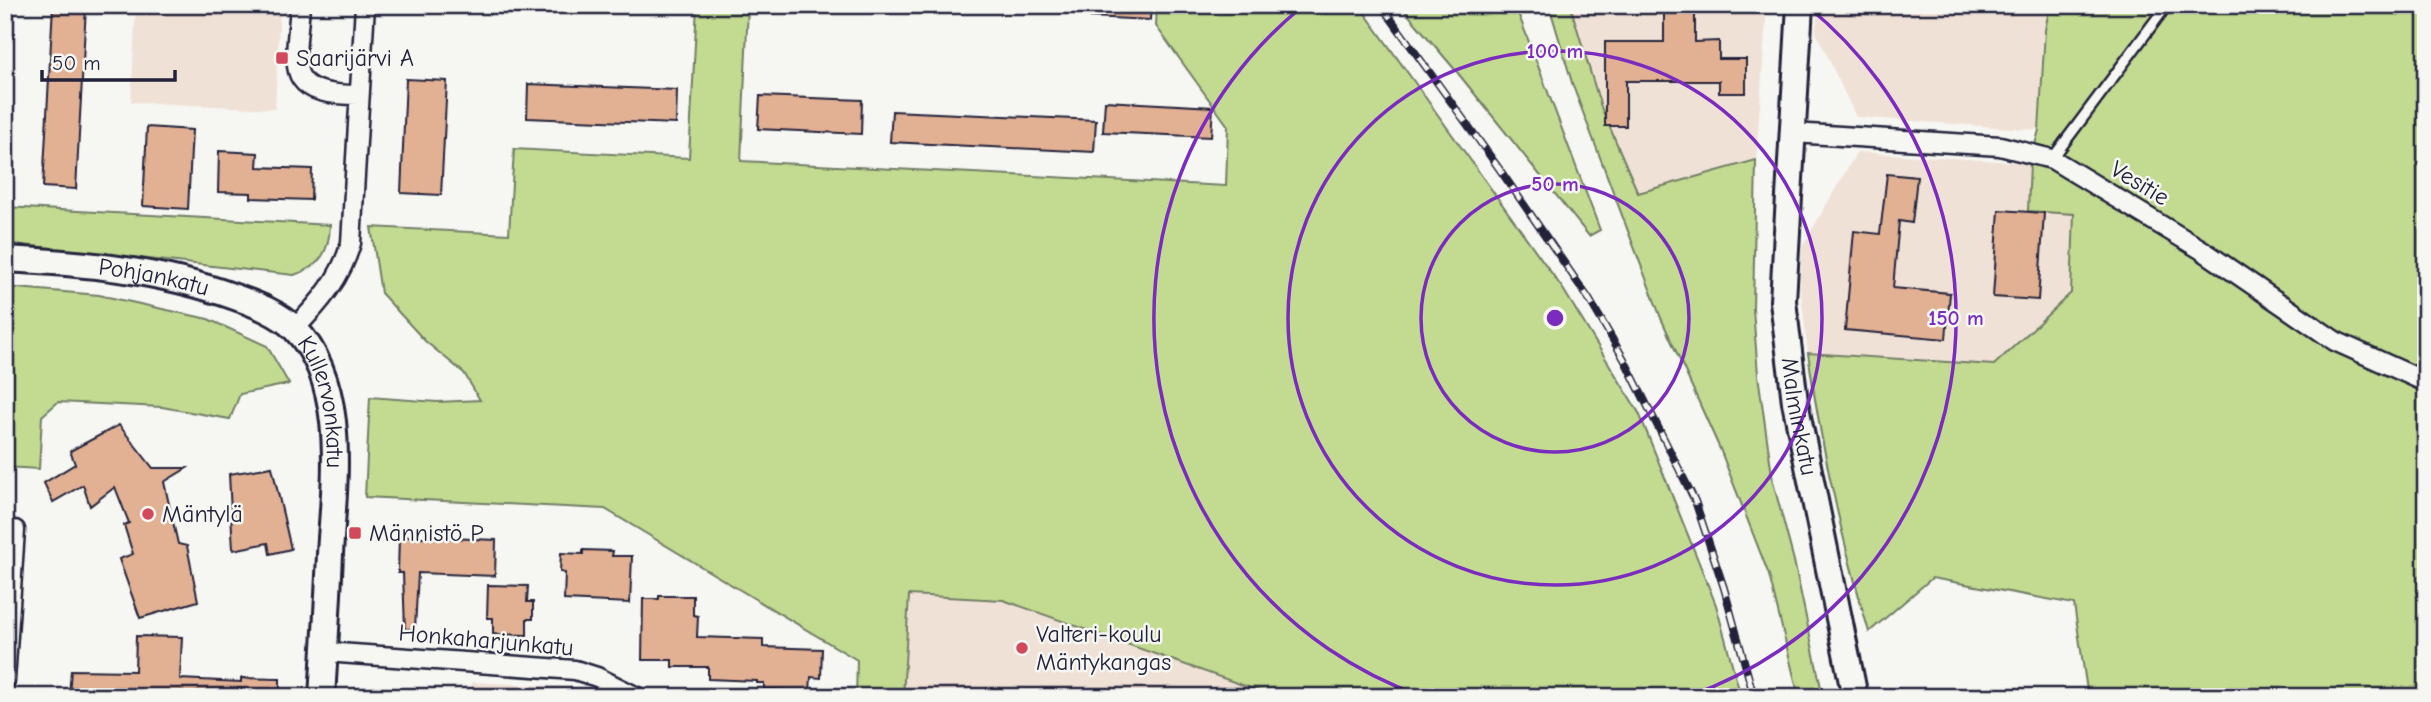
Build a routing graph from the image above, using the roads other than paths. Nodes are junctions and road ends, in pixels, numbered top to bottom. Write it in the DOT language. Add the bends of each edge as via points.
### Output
graph roads {
  1 [pos="300,5"];
  2 [pos="365,5"];
  3 [pos="1800,5"];
  4 [pos="2167,5"];
  5 [pos="359,95"];
  6 [pos="1793,133"];
  7 [pos="2052,159"];
  8 [pos="5,259"];
  9 [pos="294,329"];
  10 [pos="2426,382"];
  11 [pos="10,530"];
  12 [pos="325,652"];
  13 [pos="5,680"];
  14 [pos="322,697"];
  15 [pos="637,697"];
  16 [pos="1855,697"];
  1 -- 5 [label="street" via="296,65 301,81 321,92"];
  2 -- 5 [label="street, Kullervonkatu"];
  3 -- 6 [label="street, Malminkatu"];
  4 -- 7 [label="lane"];
  5 -- 9 [label="street, Kullervonkatu" via="351,243 345,264 320,303"];
  6 -- 7 [label="street, Vesitie" via="2000,146"];
  6 -- 16 [label="street, Malminkatu" via="1783,301 1795,402"];
  7 -- 10 [label="street, Vesitie" via="2202,250 2335,341"];
  8 -- 9 [label="street, Pohjankatu" via="131,270 200,284 260,306"];
  9 -- 12 [label="street, Kullervonkatu" via="323,377 332,418 336,470"];
  11 -- 13 [label="street"];
  12 -- 14 [label="street, Kullervonkatu"];
  12 -- 15 [label="street, Honkaharjunkatu" via="575,670"];
}
